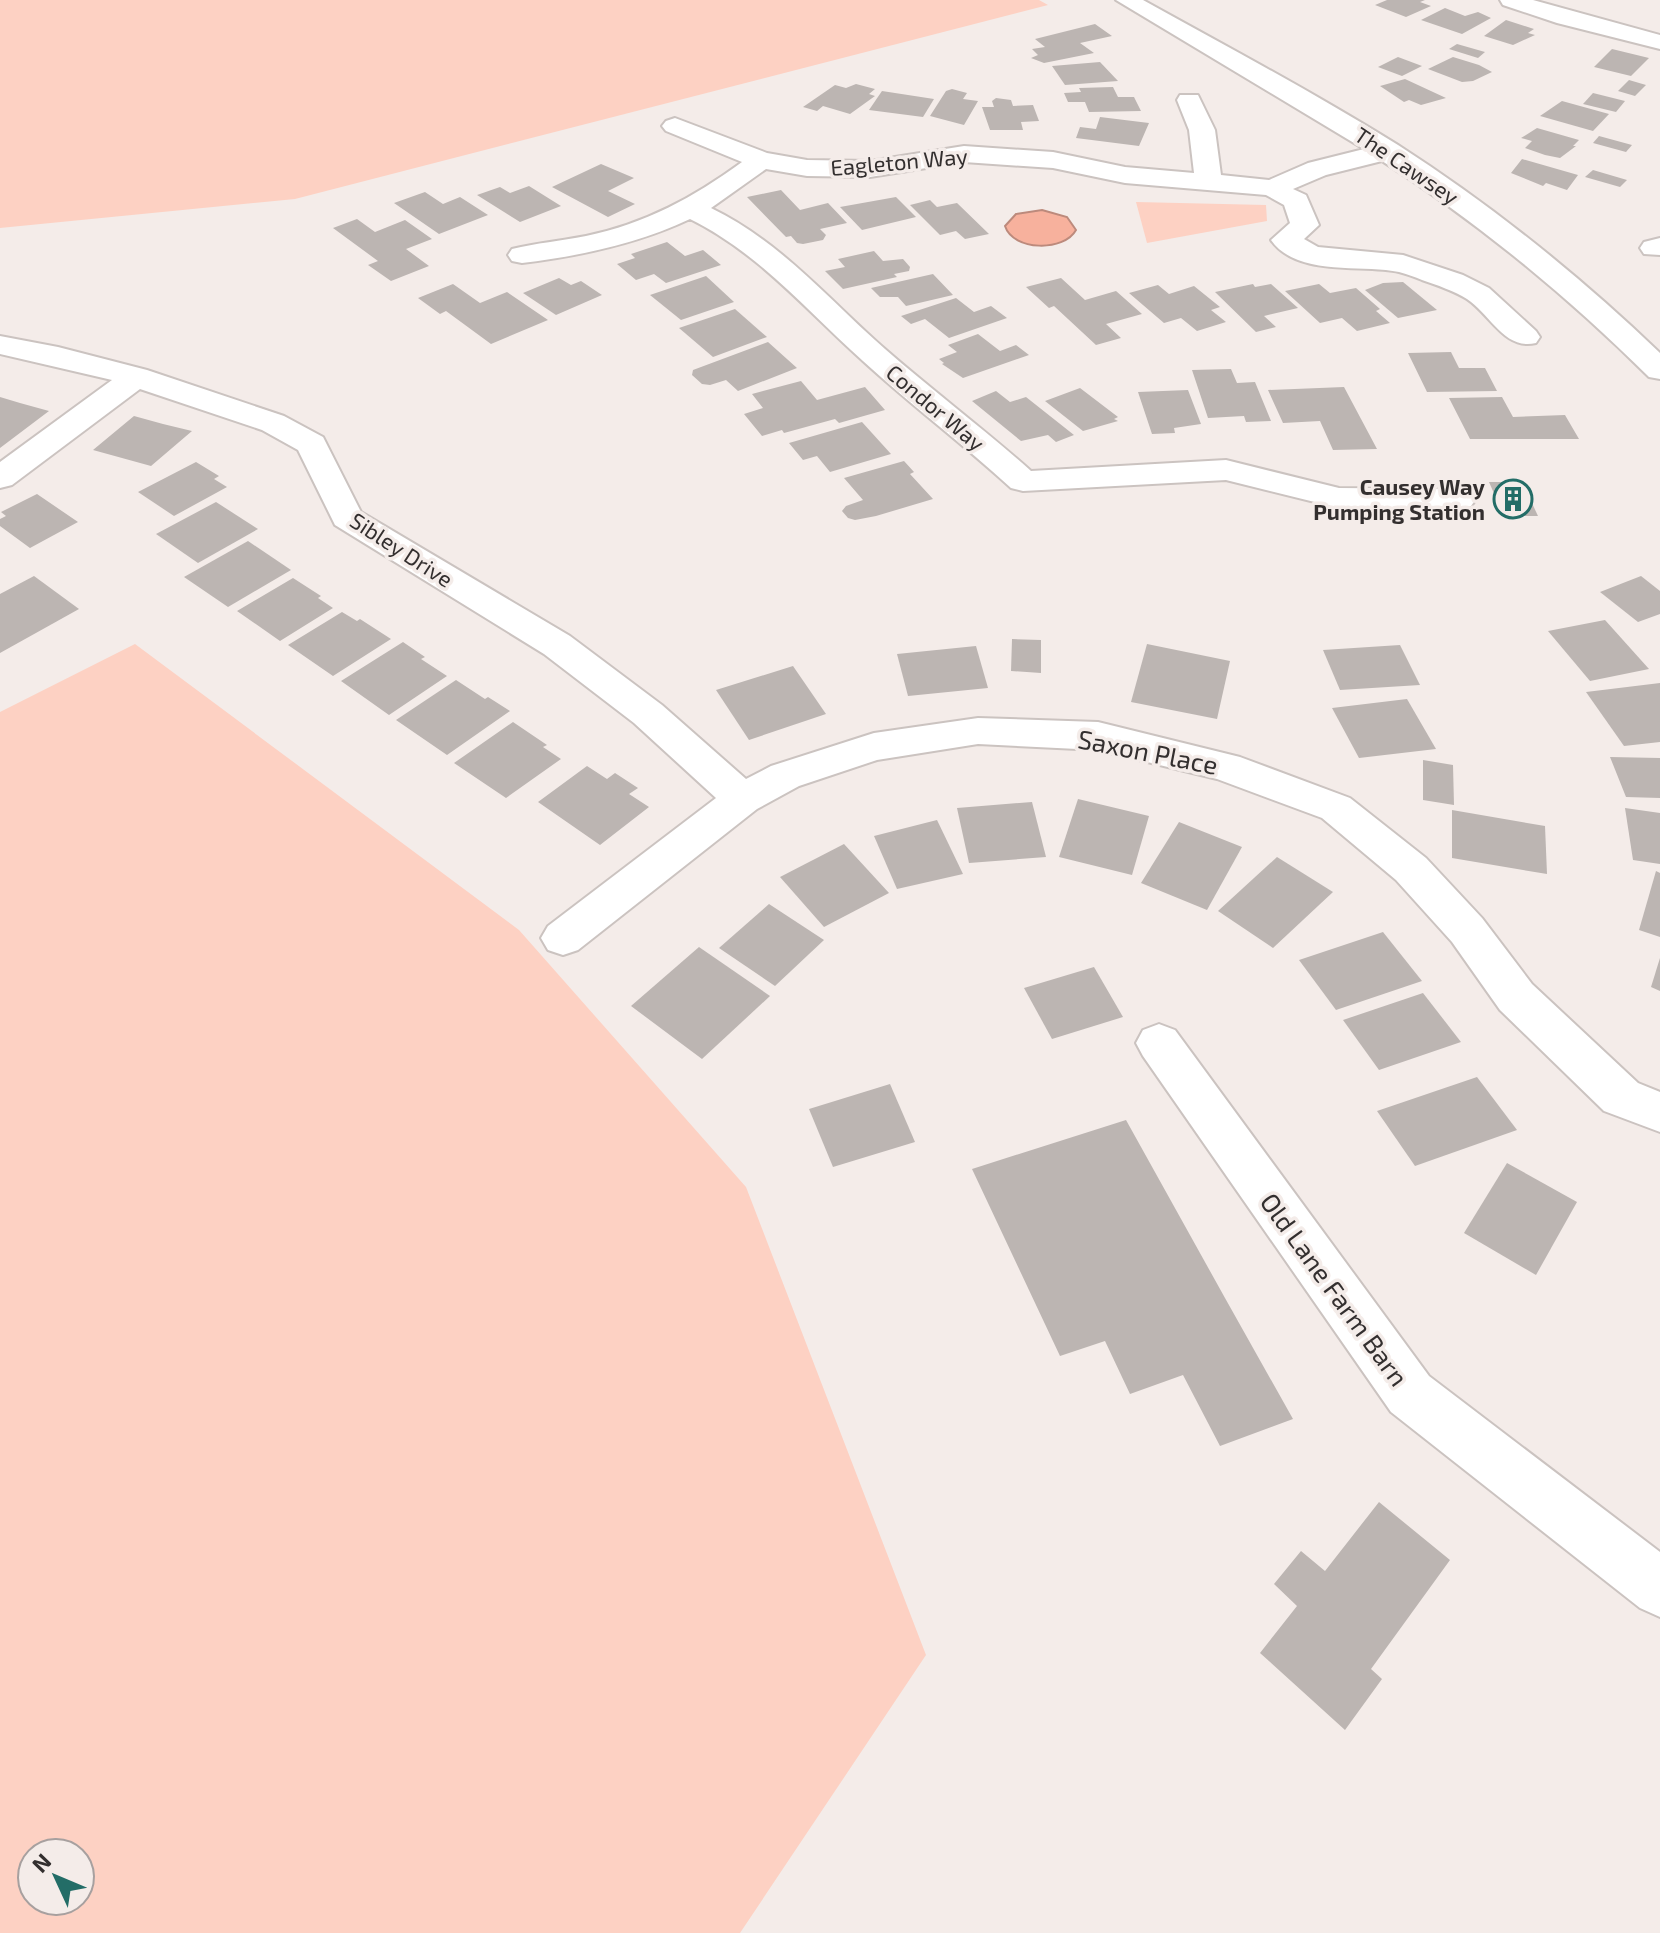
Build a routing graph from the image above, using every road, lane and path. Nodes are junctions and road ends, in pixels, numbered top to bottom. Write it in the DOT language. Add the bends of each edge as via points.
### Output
graph roads {
  1 [pos="1127,0"];
  2 [pos="1511,0"];
  3 [pos="1611,9"];
  4 [pos="1591,26"];
  5 [pos="1660,42"];
  6 [pos="1189,100"];
  7 [pos="675,126"];
  8 [pos="1389,151"];
  9 [pos="761,160"];
  10 [pos="1208,184"];
  11 [pos="1272,188"];
  12 [pos="691,209"];
  13 [pos="522,255"];
  14 [pos="1525,337"];
  15 [pos="0,345"];
  16 [pos="1660,370"];
  17 [pos="136,377"];
  18 [pos="0,478"];
  19 [pos="1459,499"];
  20 [pos="743,799"];
  21 [pos="563,938"];
  22 [pos="1159,1043"];
  23 [pos="1660,1112"];
  24 [pos="1660,1588"];
  1 -- 8 [label="street, The Cawsey"];
  2 -- 4 [label="street"];
  3 -- 4 [label="street"];
  4 -- 5 [label="street"];
  6 -- 10 [label="street" via="1205,139"];
  7 -- 9 [label="street, Eagleton Way"];
  8 -- 11 [label="street, Eagleton Way" via="1317,169"];
  8 -- 16 [label="street, The Cawsey" via="1547,263"];
  9 -- 10 [label="street, Eagleton Way" via="807,168 870,169 964,154 1053,160"];
  9 -- 12 [label="street"];
  10 -- 11 [label="street, Eagleton Way"];
  11 -- 14 [label="street" via="1296,201 1305,225 1285,240 1311,255 1403,264 1453,281 1479,294"];
  12 -- 13 [label="street" via="581,248"];
  12 -- 19 [label="street, Condor Way" via="724,222 785,268 875,356 1023,481 1226,470 1339,498"];
  15 -- 17 [label="street, Sibley Drive"];
  17 -- 18 [label="street"];
  17 -- 20 [label="street, Sibley Drive" via="273,423 312,444 347,518 557,645 648,714"];
  20 -- 21 [label="street, Saxon Place"];
  20 -- 23 [label="street, Saxon Place" via="785,776 874,747 978,731 1098,736 1226,767 1336,808 1411,869 1467,930 1516,997 1621,1097"];
  22 -- 24 [label="street, Old Lane Farm Barn" via="1410,1394"];
}
